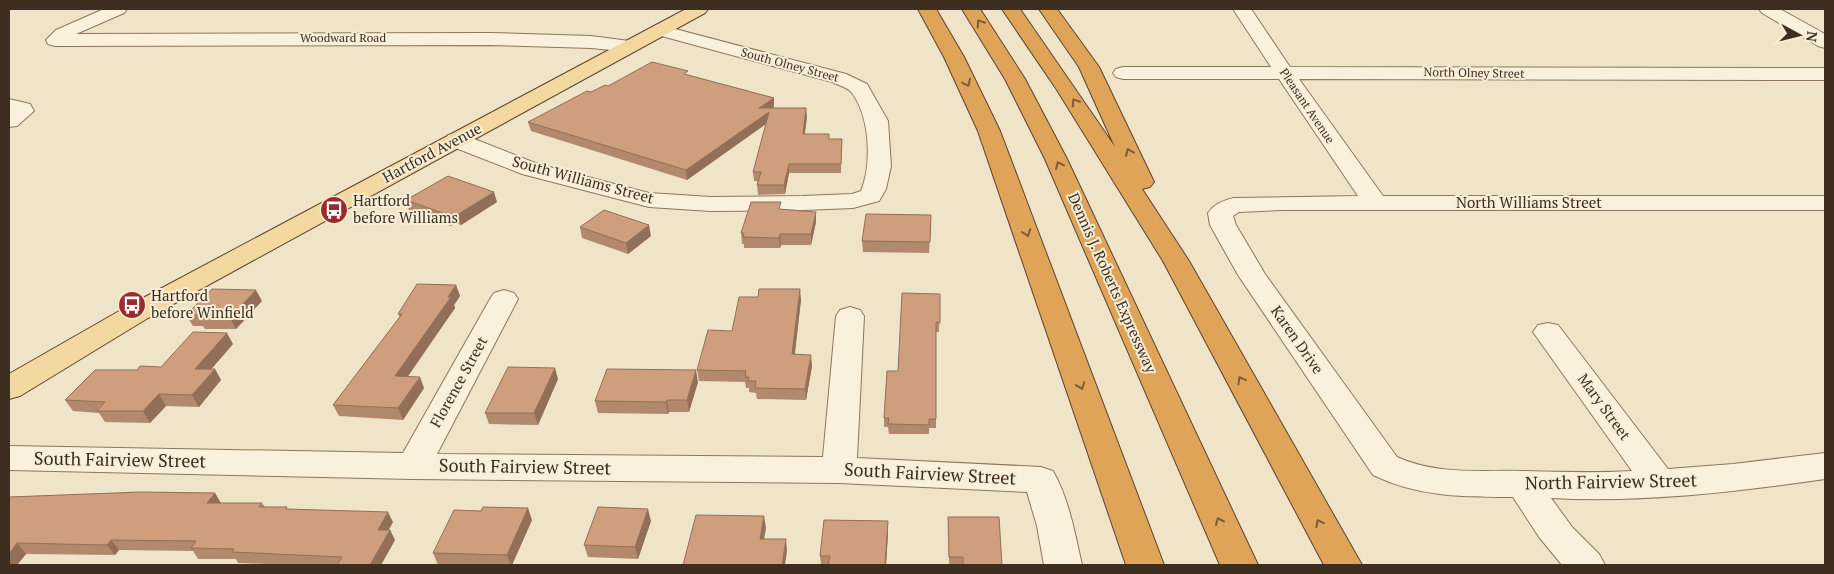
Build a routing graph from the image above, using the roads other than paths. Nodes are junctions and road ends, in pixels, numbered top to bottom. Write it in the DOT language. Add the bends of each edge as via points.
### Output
graph roads {
  1 [pos="118,9"];
  2 [pos="699,9"];
  3 [pos="927,9"];
  4 [pos="971,9"];
  5 [pos="1010,9"];
  6 [pos="1048,9"];
  7 [pos="1242,9"];
  8 [pos="1768,9"];
  9 [pos="660,30"];
  10 [pos="1825,42"];
  11 [pos="630,46"];
  12 [pos="1123,73"];
  13 [pos="1285,73"];
  14 [pos="1825,74"];
  15 [pos="456,140"];
  16 [pos="1375,202"];
  17 [pos="803,203"];
  18 [pos="1825,203"];
  19 [pos="1234,205"];
  20 [pos="1176,261"];
  21 [pos="504,299"];
  22 [pos="850,316"];
  23 [pos="1548,332"];
  24 [pos="9,388"];
  25 [pos="9,458"];
  26 [pos="413,466"];
  27 [pos="1825,466"];
  28 [pos="839,470"];
  29 [pos="1396,473"];
  30 [pos="1659,482"];
  31 [pos="1523,484"];
  32 [pos="1124,508"];
  33 [pos="1064,565"];
  34 [pos="1138,565"];
  35 [pos="1145,565"];
  36 [pos="1239,565"];
  37 [pos="1343,565"];
  38 [pos="1586,565"];
  1 -- 11 [label="street, Woodward Road" via="55,40 490,39"];
  2 -- 9 [label="main road, Hartford Avenue"];
  3 -- 32 [label="highway, one-way" via="989,131"];
  36 -- 4 [label="highway, Dennis J. Roberts Expressway, one-way" via="1056,159 1015,79"];
  20 -- 5 [label="highway, one-way" via="1067,90"];
  20 -- 6 [label="highway, one-way" via="1105,98 1076,46"];
  7 -- 13 [label="street, Pleasant Avenue"];
  8 -- 10 [label="street"];
  9 -- 11 [label="main road, Hartford Avenue"];
  9 -- 17 [label="street, South Olney Street" via="839,78 860,88 877,121 879,166 874,189 864,199"];
  11 -- 15 [label="main road, Hartford Avenue"];
  12 -- 13 [label="street, North Olney Street"];
  13 -- 14 [label="street, North Olney Street"];
  13 -- 16 [label="street, Pleasant Avenue"];
  15 -- 17 [label="street, South Williams Street" via="530,169 650,200 711,204"];
  15 -- 24 [label="main road, Hartford Avenue" via="115,324"];
  16 -- 18 [label="street, North Williams Street"];
  16 -- 19 [label="street, North Williams Street"];
  19 -- 29 [label="street, Karen Drive" via="1220,213 1222,225 1252,275 1385,466"];
  37 -- 20 [label="highway, one-way"];
  21 -- 26 [label="street, Florence Street"];
  22 -- 28 [label="street"];
  23 -- 30 [label="street, Mary Street"];
  25 -- 26 [label="street, South Fairview Street"];
  26 -- 28 [label="street, South Fairview Street"];
  27 -- 30 [label="street, North Fairview Street" via="1716,480"];
  28 -- 33 [label="street, South Fairview Street" via="1041,480"];
  29 -- 31 [label="street, North Fairview Street" via="1424,480"];
  30 -- 31 [label="street, North Fairview Street" via="1578,486"];
  31 -- 38 [label="street" via="1553,530"];
  32 -- 34 [label="highway"];
  32 -- 35 [label="highway"];
}
